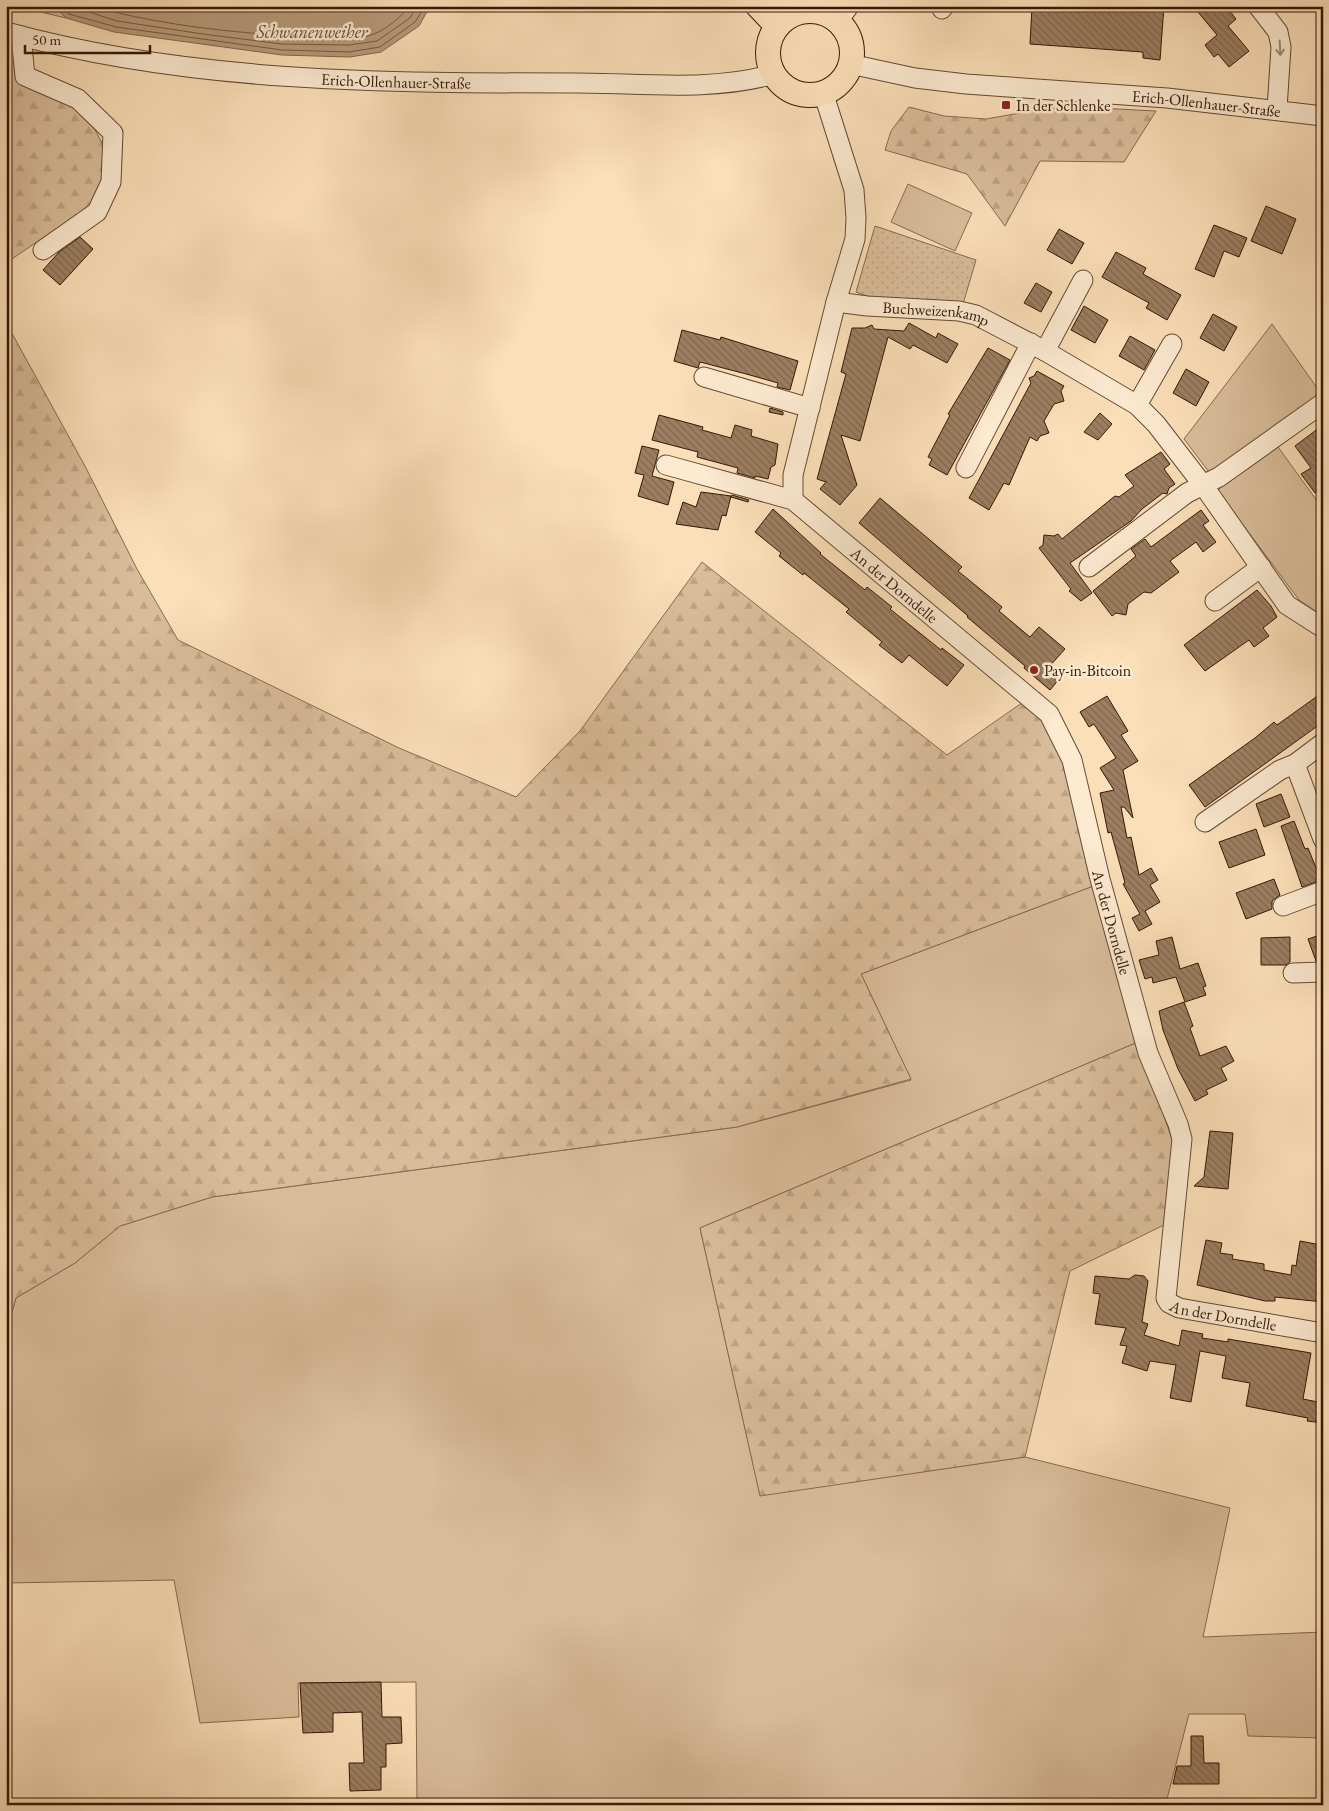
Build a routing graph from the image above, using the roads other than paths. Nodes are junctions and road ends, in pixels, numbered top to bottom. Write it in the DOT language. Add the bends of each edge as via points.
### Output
graph roads {
  1 [pos="758,6"];
  2 [pos="1258,6"];
  3 [pos="843,14"];
  4 [pos="777,26"];
  5 [pos="14,34"];
  6 [pos="850,64"];
  7 [pos="774,74"];
  8 [pos="823,92"];
  9 [pos="1277,109"];
  10 [pos="1323,116"];
  11 [pos="43,250"];
  12 [pos="1082,280"];
  13 [pos="836,302"];
  14 [pos="1172,344"];
  15 [pos="1038,347"];
  16 [pos="704,377"];
  17 [pos="1323,403"];
  18 [pos="1137,405"];
  19 [pos="810,408"];
  20 [pos="666,465"];
  21 [pos="966,468"];
  22 [pos="1203,485"];
  23 [pos="793,500"];
  24 [pos="1090,567"];
  25 [pos="1260,567"];
  26 [pos="1215,601"];
  27 [pos="1323,628"];
  28 [pos="1323,743"];
  29 [pos="1295,764"];
  30 [pos="1205,822"];
  31 [pos="1323,839"];
  32 [pos="1323,891"];
  33 [pos="1283,906"];
  34 [pos="1323,972"];
  35 [pos="1294,973"];
  36 [pos="1323,1333"];
  1 -- 4 [label="main road"];
  2 -- 9 [label="street, one-way" via="1278,32 1281,47"];
  3 -- 4 [label="main road" via="800,12"];
  3 -- 6 [label="main road" via="850,41"];
  4 -- 7 [label="main road" via="768,49"];
  5 -- 7 [label="street, Erich-Ollenhauer-Straße" via="178,65 339,80 697,84 750,81"];
  5 -- 11 [label="street, Erich-Ollenhauer-Straße" via="25,76 78,99 113,134 111,182 97,212"];
  6 -- 8 [label="main road" via="835,86"];
  6 -- 9 [label="street, Erich-Ollenhauer-Straße" via="915,78 966,84"];
  7 -- 8 [label="main road" via="795,92 809,95"];
  8 -- 13 [label="street" via="854,190 856,218 855,239"];
  9 -- 10 [label="street, Erich-Ollenhauer-Straße"];
  12 -- 15 [label="street"];
  13 -- 15 [label="street, Buchweizenkamp" via="959,311 990,321"];
  13 -- 19 [label="street"];
  14 -- 18 [label="street"];
  15 -- 18 [label="street, Buchweizenkamp"];
  15 -- 21 [label="street"];
  16 -- 19 [label="street"];
  17 -- 22 [label="street"];
  18 -- 22 [label="street, Buchweizenkamp" via="1156,424"];
  19 -- 23 [label="street" via="793,475"];
  20 -- 23 [label="street, An der Dorndelle"];
  22 -- 24 [label="street" via="1187,493"];
  22 -- 25 [label="street, Buchweizenkamp"];
  23 -- 36 [label="street, An der Dorndelle" via="1049,714 1072,760 1100,879 1148,1053 1182,1139 1166,1292 1169,1303 1179,1308"];
  25 -- 26 [label="street"];
  25 -- 27 [label="street, Buchweizenkamp" via="1287,605"];
  28 -- 29 [label="street"];
  29 -- 30 [label="street" via="1280,770"];
  29 -- 31 [label="street"];
  32 -- 33 [label="street"];
  34 -- 35 [label="street"];
}
